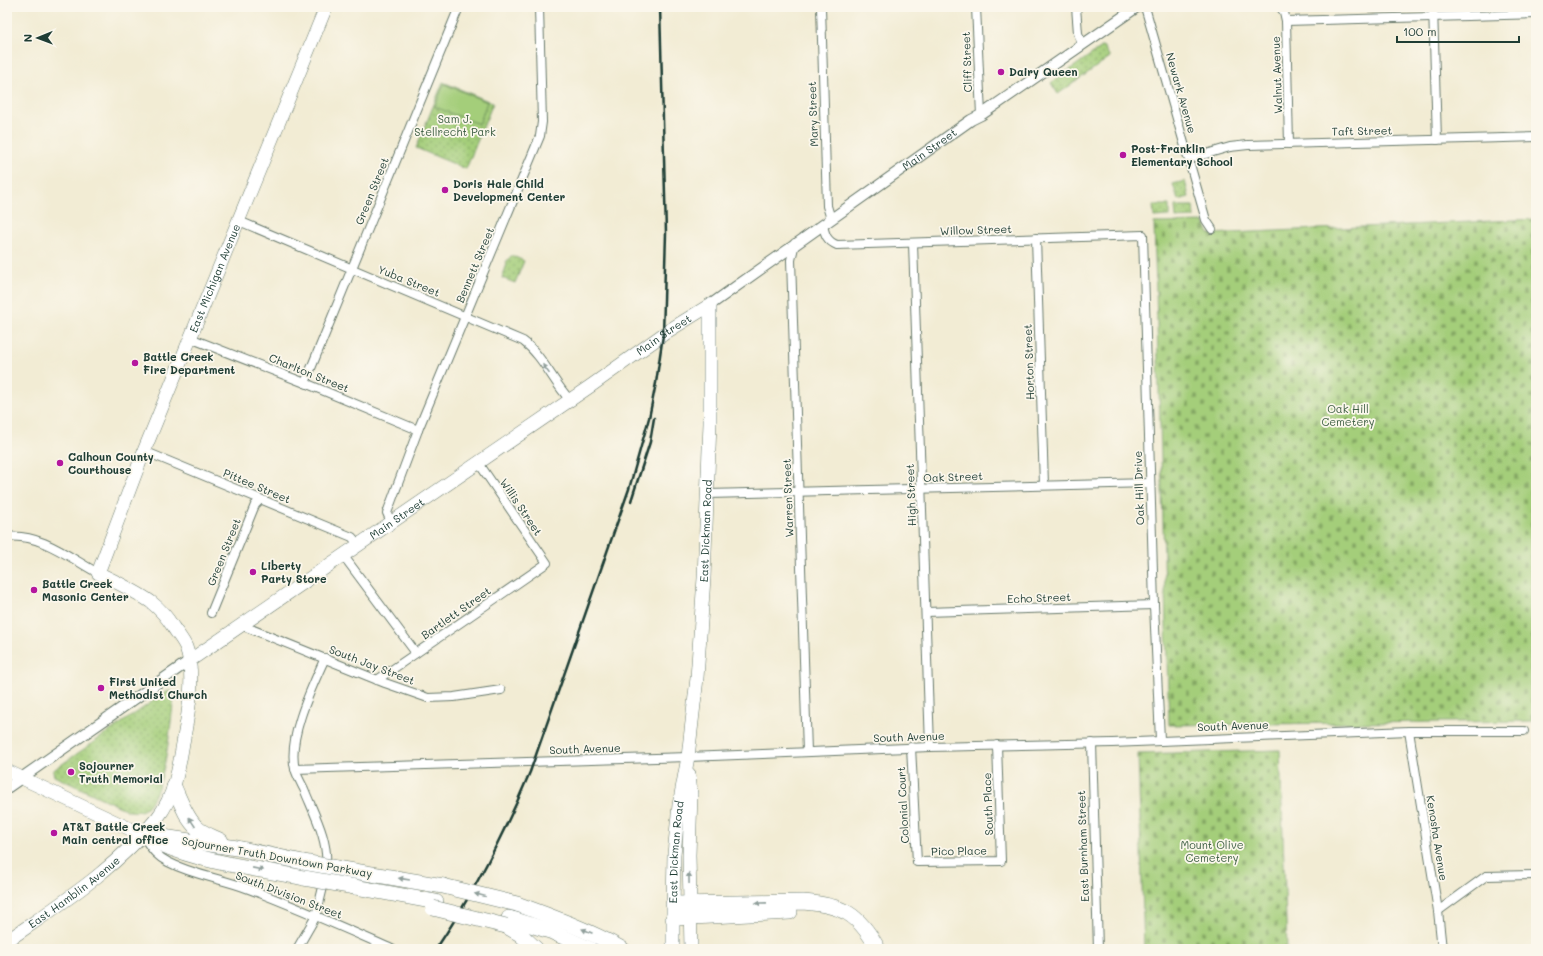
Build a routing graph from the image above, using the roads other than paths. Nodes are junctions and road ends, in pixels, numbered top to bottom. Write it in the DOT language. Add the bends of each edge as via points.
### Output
graph roads {
  1 [pos="326,7"];
  2 [pos="459,7"];
  3 [pos="539,7"];
  4 [pos="821,7"];
  5 [pos="976,7"];
  6 [pos="1076,7"];
  7 [pos="1137,7"];
  8 [pos="1145,7"];
  9 [pos="1280,7"];
  10 [pos="1433,7"];
  11 [pos="1536,14"];
  12 [pos="1433,17"];
  13 [pos="1286,21"];
  14 [pos="1082,45"];
  15 [pos="981,115"];
  16 [pos="1536,137"];
  17 [pos="1437,140"];
  18 [pos="1290,144"];
  19 [pos="1189,159"];
  20 [pos="239,221"];
  21 [pos="827,222"];
  22 [pos="1212,229"];
  23 [pos="1143,235"];
  24 [pos="1036,238"];
  25 [pos="795,243"];
  26 [pos="913,243"];
  27 [pos="352,270"];
  28 [pos="710,305"];
  29 [pos="466,316"];
  30 [pos="190,338"];
  31 [pos="305,383"];
  32 [pos="570,400"];
  33 [pos="418,430"];
  34 [pos="144,451"];
  35 [pos="478,462"];
  36 [pos="1150,483"];
  37 [pos="1044,485"];
  38 [pos="922,489"];
  39 [pos="799,492"];
  40 [pos="708,494"];
  41 [pos="260,500"];
  42 [pos="391,522"];
  43 [pos="7,537"];
  44 [pos="359,545"];
  45 [pos="343,555"];
  46 [pos="547,563"];
  47 [pos="98,573"];
  48 [pos="1154,605"];
  49 [pos="926,612"];
  50 [pos="211,614"];
  51 [pos="241,625"];
  52 [pos="416,653"];
  53 [pos="325,658"];
  54 [pos="189,660"];
  55 [pos="377,680"];
  56 [pos="501,690"];
  57 [pos="1524,730"];
  58 [pos="1409,731"];
  59 [pos="1160,740"];
  60 [pos="1092,743"];
  61 [pos="997,745"];
  62 [pos="911,747"];
  63 [pos="930,747"];
  64 [pos="807,752"];
  65 [pos="688,756"];
  66 [pos="295,769"];
  67 [pos="7,771"];
  68 [pos="22,777"];
  69 [pos="174,787"];
  70 [pos="7,788"];
  71 [pos="143,835"];
  72 [pos="237,848"];
  73 [pos="1000,861"];
  74 [pos="917,862"];
  75 [pos="1536,875"];
  76 [pos="673,911"];
  77 [pos="690,911"];
  78 [pos="1438,912"];
  79 [pos="316,916"];
  80 [pos="508,922"];
  81 [pos="7,941"];
  82 [pos="297,949"];
  83 [pos="392,949"];
  84 [pos="536,949"];
  85 [pos="590,949"];
  86 [pos="622,949"];
  87 [pos="673,949"];
  88 [pos="691,949"];
  89 [pos="868,949"];
  90 [pos="878,949"];
  91 [pos="1098,949"];
  92 [pos="1442,949"];
  1 -- 20 [label="main road, East Michigan Avenue"];
  2 -- 27 [label="street, Green Street"];
  3 -- 29 [label="street, Bennett Street" via="542,122 540,136"];
  4 -- 21 [label="street, Mary Street"];
  5 -- 15 [label="street, Cliff Street"];
  6 -- 14 [label="street" via="1078,34"];
  7 -- 14 [label="street, Main Street"];
  8 -- 19 [label="street, Newark Avenue"];
  9 -- 13 [label="street, Walnut Avenue"];
  10 -- 12 [label="street"];
  11 -- 12 [label="street"];
  12 -- 13 [label="street"];
  12 -- 17 [label="street"];
  13 -- 18 [label="street, Walnut Avenue"];
  14 -- 15 [label="street, Main Street"];
  15 -- 21 [label="street, Main Street"];
  16 -- 17 [label="street, Taft Street"];
  17 -- 18 [label="street, Taft Street"];
  18 -- 19 [label="street, Taft Street" via="1230,147"];
  19 -- 22 [label="street, Newark Avenue" via="1206,220"];
  20 -- 27 [label="street, Yuba Street"];
  20 -- 30 [label="main road, East Michigan Avenue"];
  21 -- 25 [label="street, Main Street"];
  21 -- 26 [label="street, Willow Street" via="826,236 830,243 837,245"];
  23 -- 24 [label="street, Willow Street"];
  23 -- 36 [label="street, Oak Hill Drive"];
  24 -- 26 [label="street, Willow Street"];
  24 -- 37 [label="street, Horton Street"];
  25 -- 28 [label="street, Main Street"];
  25 -- 39 [label="street, Warren Street" via="791,260"];
  26 -- 38 [label="street, High Street"];
  27 -- 29 [label="street, Yuba Street"];
  27 -- 31 [label="street, Green Street"];
  28 -- 32 [label="main road, Main Street" via="668,331"];
  28 -- 40 [label="main road, East Dickman Road"];
  32 -- 29 [label="street, Yuba Street, one-way" via="532,348 523,341"];
  29 -- 33 [label="street, Bennett Street"];
  30 -- 31 [label="street, Charlton Street"];
  30 -- 34 [label="main road, East Michigan Avenue"];
  31 -- 33 [label="street, Charlton Street"];
  32 -- 35 [label="main road, Main Street"];
  33 -- 42 [label="street, Bennett Street" via="387,513"];
  34 -- 41 [label="street, Pittee Street"];
  34 -- 47 [label="main road, East Michigan Avenue"];
  35 -- 42 [label="main road, Main Street"];
  35 -- 46 [label="street, Willis Street"];
  36 -- 37 [label="street, Oak Street"];
  36 -- 48 [label="street, Oak Hill Drive"];
  37 -- 38 [label="street, Oak Street"];
  38 -- 39 [label="street, Oak Street"];
  38 -- 49 [label="street, High Street"];
  39 -- 40 [label="street, Oak Street"];
  39 -- 64 [label="street, Warren Street"];
  40 -- 65 [label="main road, East Dickman Road" via="697,678"];
  41 -- 44 [label="street, Pittee Street" via="352,536"];
  41 -- 50 [label="street, Green Street" via="255,505"];
  42 -- 44 [label="main road, Main Street"];
  43 -- 47 [label="street" via="29,537"];
  44 -- 45 [label="main road, Main Street"];
  45 -- 51 [label="main road, Main Street"];
  45 -- 52 [label="street"];
  46 -- 52 [label="street, Bartlett Street"];
  47 -- 54 [label="main road, East Hamblin Avenue" via="132,590 159,609 167,617 186,648"];
  48 -- 49 [label="street, Echo Street"];
  48 -- 59 [label="street, Oak Hill Drive"];
  49 -- 63 [label="street, High Street"];
  51 -- 53 [label="street, South Jay Street"];
  51 -- 54 [label="main road, Main Street"];
  52 -- 55 [label="street, Bartlett Street"];
  53 -- 55 [label="street, South Jay Street"];
  53 -- 66 [label="street" via="297,728"];
  54 -- 68 [label="street"];
  54 -- 69 [label="main road, East Hamblin Avenue" via="191,685 188,720"];
  55 -- 56 [label="street, South Jay Street" via="428,698"];
  57 -- 58 [label="street, South Avenue"];
  58 -- 59 [label="street, South Avenue"];
  58 -- 78 [label="street, Kenosha Avenue"];
  59 -- 60 [label="street, South Avenue"];
  60 -- 61 [label="street, South Avenue"];
  60 -- 91 [label="street, East Burnham Street"];
  61 -- 63 [label="street, South Avenue"];
  61 -- 73 [label="street, South Place"];
  62 -- 63 [label="street, South Avenue"];
  62 -- 64 [label="street, South Avenue"];
  62 -- 74 [label="street, Colonial Court"];
  64 -- 65 [label="street, South Avenue"];
  65 -- 66 [label="street, South Avenue"];
  65 -- 76 [label="main road, East Dickman Road" via="674,854"];
  77 -- 65 [label="main road, East Dickman Road, one-way" via="691,794"];
  66 -- 79 [label="street" via="324,840 326,864"];
  67 -- 68 [label="main road"];
  68 -- 70 [label="street"];
  68 -- 71 [label="main road"];
  69 -- 71 [label="main road, East Hamblin Avenue" via="160,815"];
  72 -- 69 [label="highway, one-way" via="207,835 196,827 186,813"];
  71 -- 72 [label="highway, Sojourner Truth Downtown Parkway"];
  71 -- 79 [label="street, South Division Street" via="155,854 168,862 195,874 248,888"];
  71 -- 80 [label="highway, Sojourner Truth Downtown Parkway, one-way, bridge" via="177,852 418,898 434,905"];
  71 -- 81 [label="main road, East Hamblin Avenue" via="93,880"];
  86 -- 72 [label="highway, Sojourner Truth Downtown Parkway, one-way, bridge" via="556,918 516,904 443,886"];
  73 -- 74 [label="street, Pico Place"];
  75 -- 78 [label="street" via="1486,876"];
  76 -- 77 [label="highway"];
  76 -- 87 [label="main road, East Dickman Road"];
  77 -- 88 [label="main road, East Dickman Road"];
  77 -- 89 [label="highway" via="811,912 832,915 848,923 863,939"];
  90 -- 77 [label="highway, one-way" via="861,923 849,913 820,903 803,902"];
  78 -- 92 [label="street, Kenosha Avenue"];
  79 -- 82 [label="street"];
  79 -- 83 [label="street, South Division Street"];
  80 -- 84 [label="highway"];
  80 -- 85 [label="highway, Sojourner Truth Downtown Parkway" via="550,931"];
}
